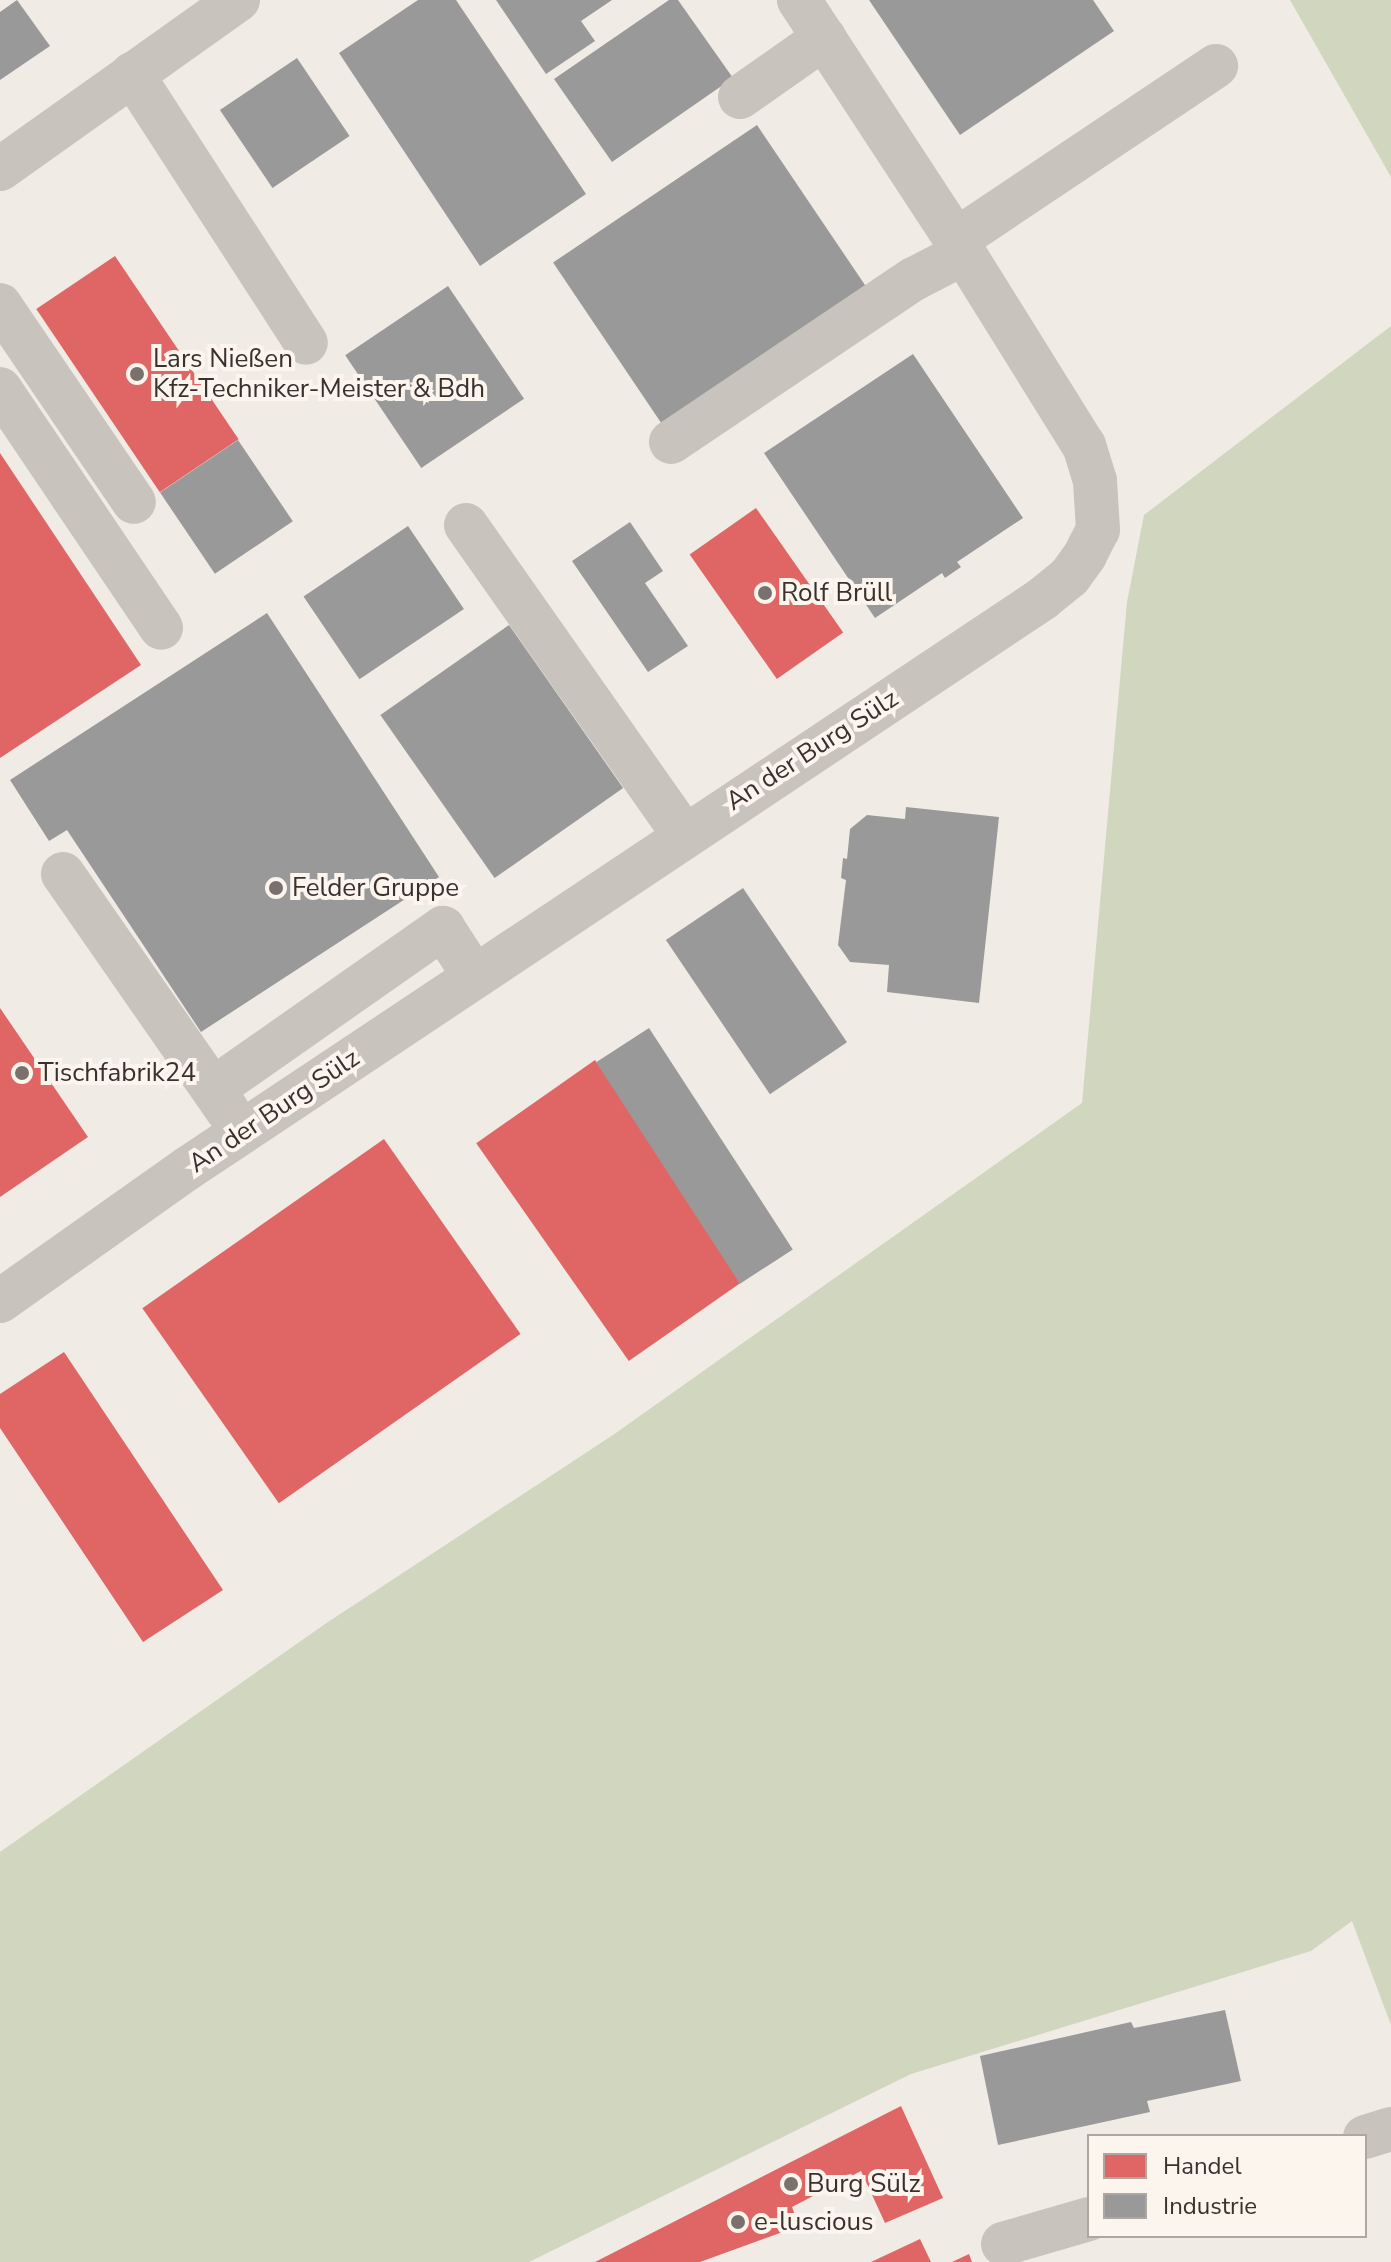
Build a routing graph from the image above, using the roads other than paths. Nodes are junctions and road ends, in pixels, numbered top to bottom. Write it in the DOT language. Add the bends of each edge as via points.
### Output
graph roads {
  1 [pos="238,0"];
  2 [pos="799,0"];
  3 [pos="824,38"];
  4 [pos="1216,66"];
  5 [pos="132,74"];
  6 [pos="740,97"];
  7 [pos="0,169"];
  8 [pos="960,247"];
  9 [pos="0,305"];
  10 [pos="306,343"];
  11 [pos="0,389"];
  12 [pos="671,442"];
  13 [pos="134,502"];
  14 [pos="466,525"];
  15 [pos="161,628"];
  16 [pos="684,835"];
  17 [pos="63,874"];
  18 [pos="474,976"];
  19 [pos="213,1089"];
  20 [pos="242,1132"];
  21 [pos="0,1301"];
  22 [pos="1391,2129"];
  23 [pos="1367,2136"];
  24 [pos="1087,2220"];
  25 [pos="1003,2244"];
  1 -- 5 [label="street"];
  2 -- 3 [label="street, An der Burg Sülz"];
  3 -- 6 [label="street"];
  3 -- 8 [label="street, An der Burg Sülz"];
  4 -- 8 [label="street"];
  5 -- 7 [label="street"];
  5 -- 10 [label="street"];
  8 -- 12 [label="street"];
  8 -- 16 [label="street, An der Burg Sülz" via="1084,446 1095,481 1098,530 1070,576 1042,599"];
  9 -- 13 [label="street"];
  11 -- 15 [label="street"];
  14 -- 16 [label="street"];
  16 -- 18 [label="street, An der Burg Sülz"];
  17 -- 19 [label="street"];
  18 -- 19 [label="street" via="443,928"];
  18 -- 20 [label="street, An der Burg Sülz"];
  19 -- 20 [label="street"];
  20 -- 21 [label="street, An der Burg Sülz"];
  22 -- 23 [label="street"];
  24 -- 25 [label="street"];
}
